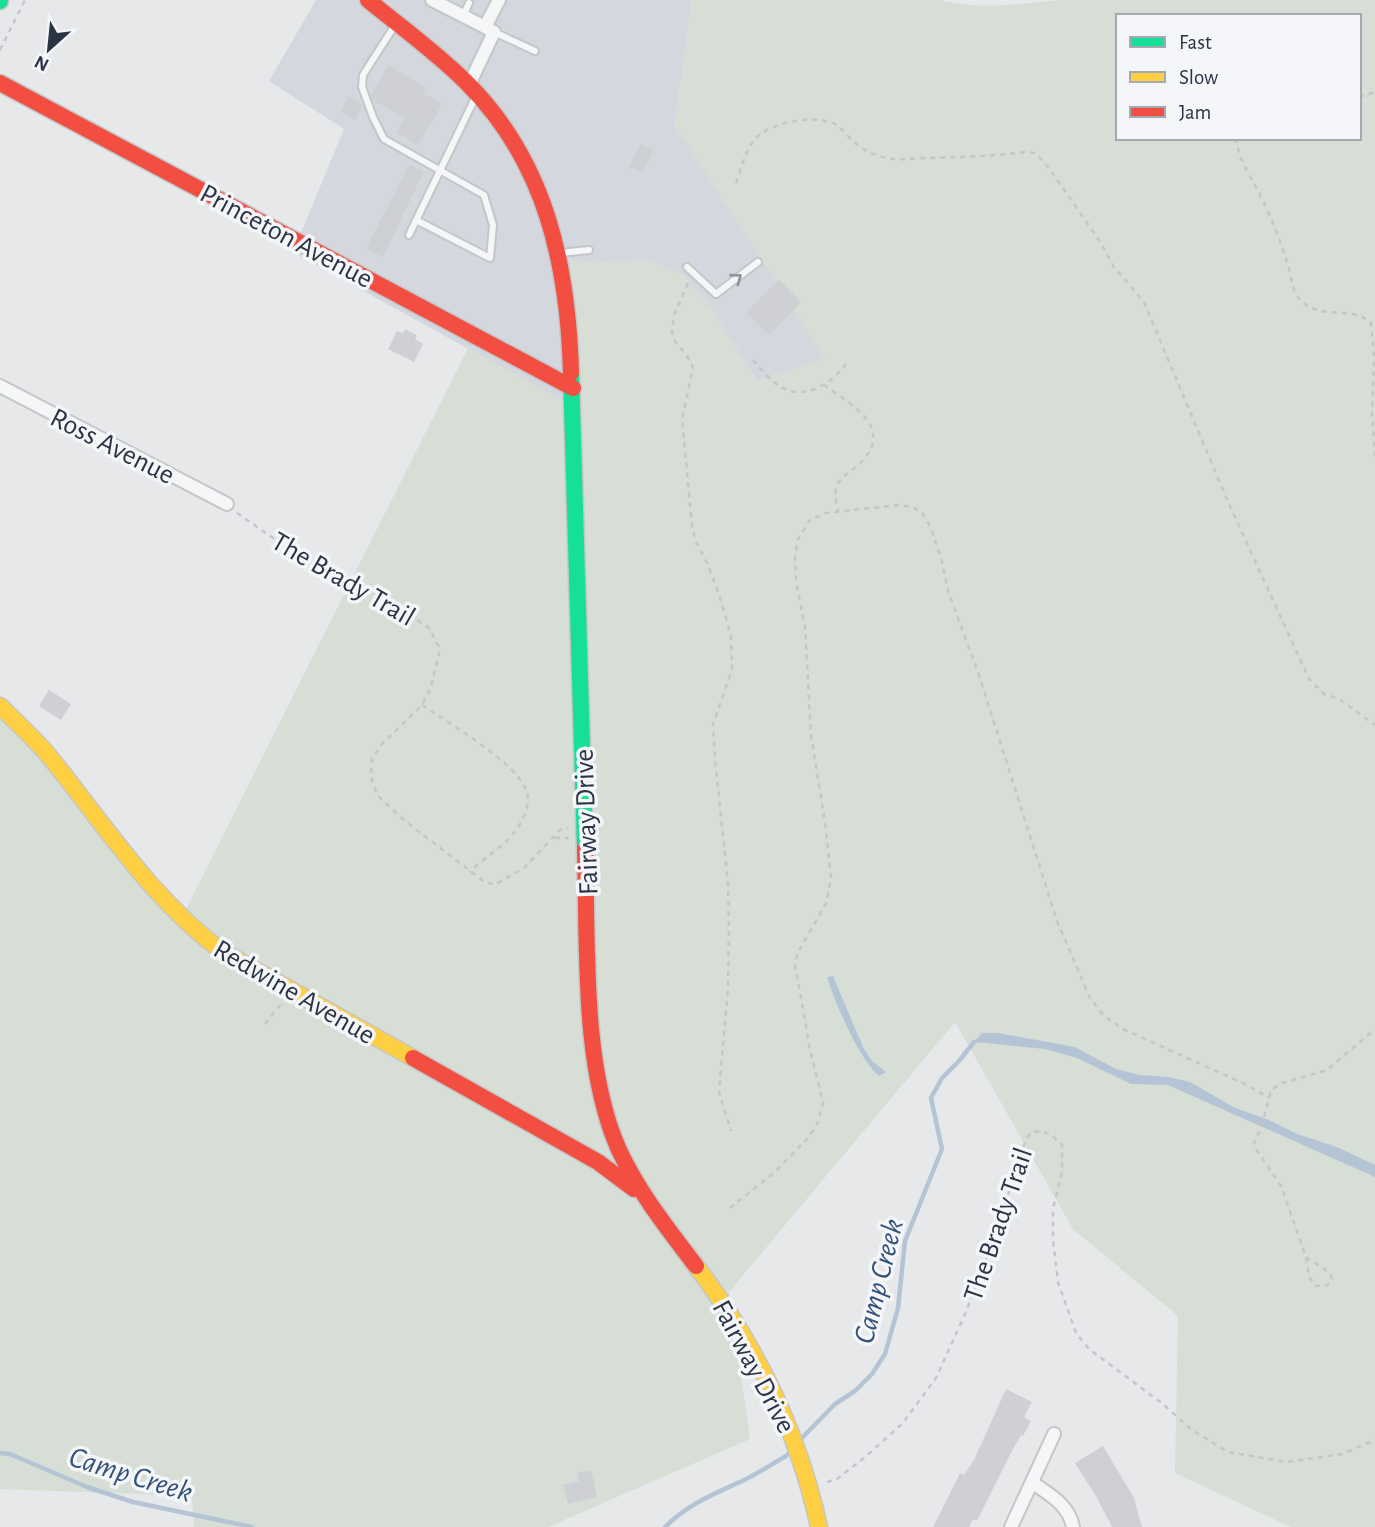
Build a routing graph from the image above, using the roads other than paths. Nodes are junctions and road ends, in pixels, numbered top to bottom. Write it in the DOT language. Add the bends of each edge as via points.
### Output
graph roads {
  1 [pos="368,0"];
  2 [pos="432,0"];
  3 [pos="499,0"];
  4 [pos="469,3"];
  5 [pos="463,16"];
  6 [pos="396,23"];
  7 [pos="490,30"];
  8 [pos="535,51"];
  9 [pos="0,83"];
  10 [pos="473,90"];
  11 [pos="441,169"];
  12 [pos="416,220"];
  13 [pos="409,235"];
  14 [pos="589,250"];
  15 [pos="558,253"];
  16 [pos="758,262"];
  17 [pos="690,269"];
  18 [pos="0,386"];
  19 [pos="572,388"];
  20 [pos="227,504"];
  21 [pos="0,706"];
  22 [pos="648,1205"];
  23 [pos="1054,1434"];
  24 [pos="1033,1483"];
  25 [pos="819,1527"];
  26 [pos="1011,1527"];
  27 [pos="1073,1527"];
  1 -- 6 [label="street, Fairway Drive"];
  2 -- 5 [label="street"];
  3 -- 7 [label="street"];
  4 -- 5 [label="lane"];
  5 -- 7 [label="street"];
  6 -- 10 [label="street, Fairway Drive"];
  6 -- 11 [label="lane" via="363,75 362,87 384,139"];
  7 -- 8 [label="lane"];
  7 -- 10 [label="street"];
  9 -- 19 [label="street, Princeton Avenue"];
  10 -- 11 [label="lane"];
  10 -- 15 [label="street, Fairway Drive" via="527,171"];
  11 -- 12 [label="lane"];
  11 -- 12 [label="lane" via="484,195 493,225 490,258"];
  12 -- 13 [label="lane"];
  14 -- 15 [label="lane"];
  15 -- 19 [label="street, Fairway Drive"];
  17 -- 16 [label="lane, one-way" via="716,294"];
  18 -- 20 [label="street, Ross Avenue"];
  19 -- 22 [label="street, Fairway Drive" via="580,830 594,1062 618,1149"];
  21 -- 22 [label="street, Redwine Avenue" via="46,753 167,906 194,931 223,952 598,1162"];
  22 -- 25 [label="street, Fairway Drive" via="750,1345 798,1448"];
  23 -- 24 [label="street"];
  24 -- 26 [label="street"];
  24 -- 27 [label="street" via="1062,1503"];
}
